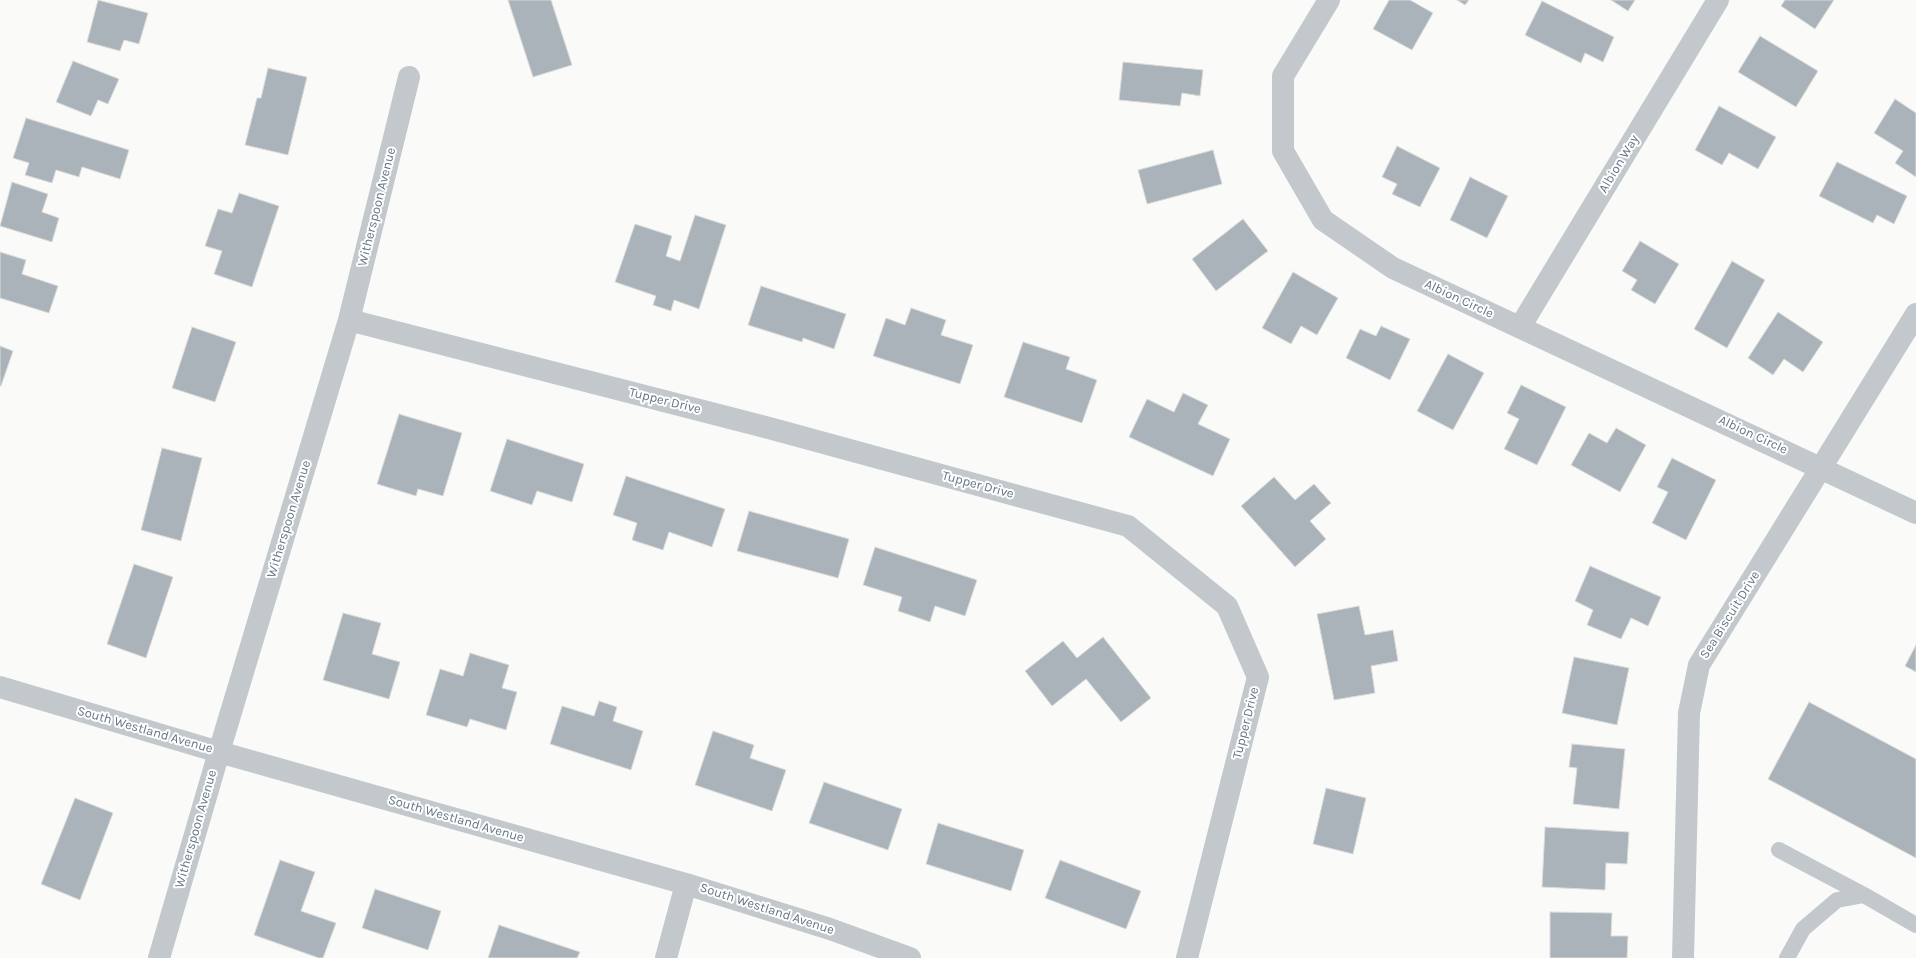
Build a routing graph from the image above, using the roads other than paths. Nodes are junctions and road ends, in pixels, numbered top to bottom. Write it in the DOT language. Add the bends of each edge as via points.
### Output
graph roads {
  1 [pos="1329,0"];
  2 [pos="1718,0"];
  3 [pos="409,77"];
  4 [pos="1916,314"];
  5 [pos="349,320"];
  6 [pos="1520,327"];
  7 [pos="1822,468"];
  8 [pos="1916,513"];
  9 [pos="0,687"];
  10 [pos="219,752"];
  11 [pos="1779,850"];
  12 [pos="686,884"];
  13 [pos="1864,894"];
  14 [pos="1916,925"];
  15 [pos="159,958"];
  16 [pos="666,958"];
  17 [pos="910,958"];
  18 [pos="1187,958"];
  19 [pos="1683,958"];
  20 [pos="1787,958"];
  1 -- 6 [label="street, Albion Circle" via="1283,76 1283,151 1323,220 1393,268"];
  2 -- 6 [label="street, Albion Way"];
  3 -- 5 [label="street, Witherspoon Avenue"];
  4 -- 7 [label="street, Sea Biscuit Drive"];
  5 -- 10 [label="street, Witherspoon Avenue"];
  5 -- 18 [label="street, Tupper Drive" via="777,430 1128,526 1227,606 1258,677"];
  6 -- 7 [label="street, Albion Circle"];
  7 -- 8 [label="street, Albion Circle"];
  7 -- 19 [label="street, Sea Biscuit Drive" via="1699,665 1689,713"];
  9 -- 10 [label="street, South Westland Avenue"];
  10 -- 12 [label="street, South Westland Avenue"];
  10 -- 15 [label="street, Witherspoon Avenue"];
  11 -- 13 [label="lane"];
  12 -- 16 [label="street"];
  12 -- 17 [label="street, South Westland Avenue" via="830,929"];
  13 -- 14 [label="lane"];
  13 -- 20 [label="lane" via="1837,900 1803,929"];
}
